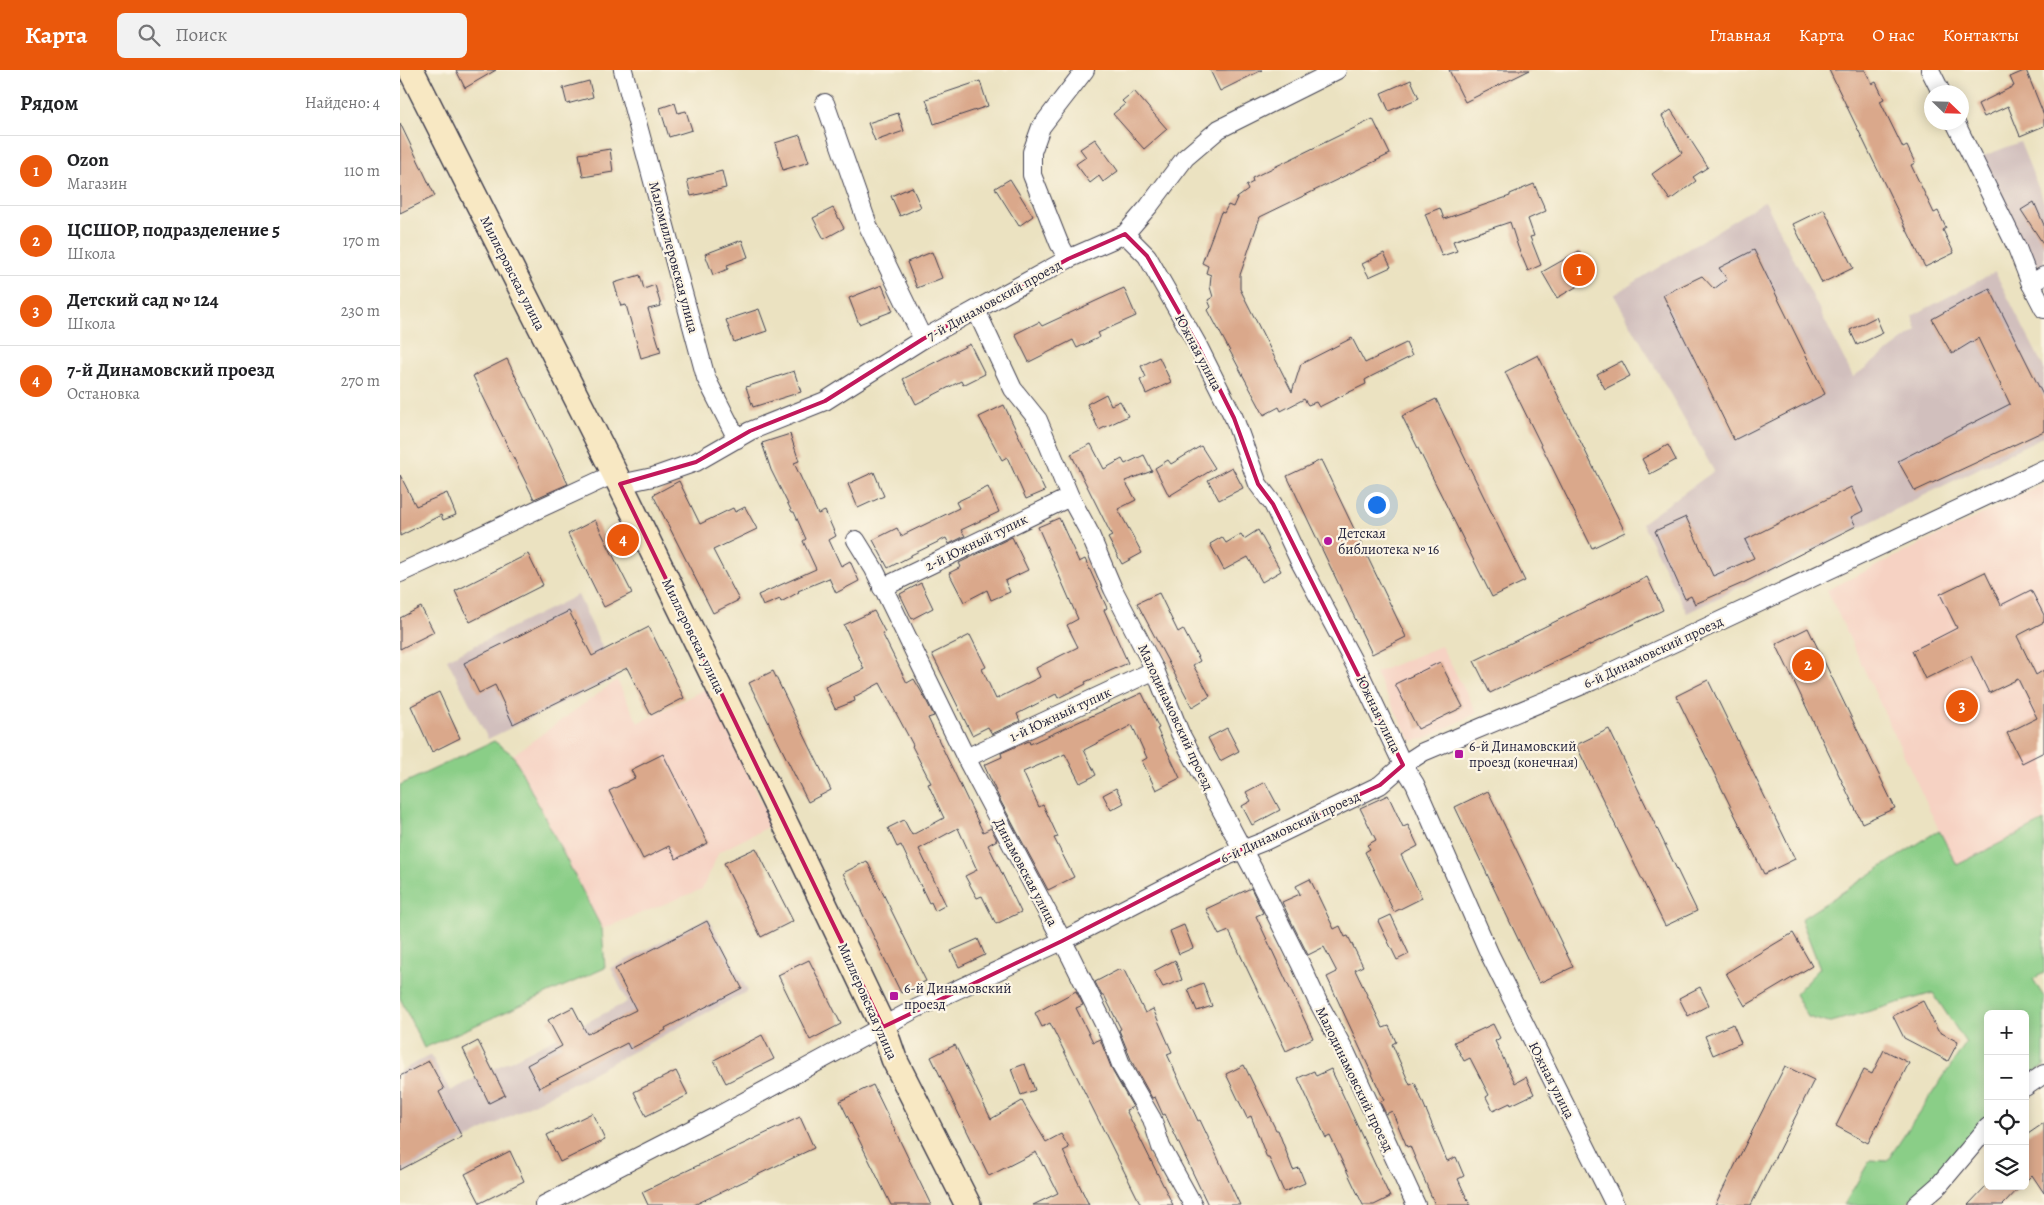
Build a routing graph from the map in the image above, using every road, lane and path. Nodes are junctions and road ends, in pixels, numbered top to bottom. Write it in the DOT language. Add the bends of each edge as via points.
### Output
graph roads {
  1 [pos="411,70"];
  2 [pos="623,70"];
  3 [pos="1085,70"];
  4 [pos="1337,70"];
  5 [pos="1930,70"];
  6 [pos="1938,85"];
  7 [pos="825,103"];
  8 [pos="1960,130"];
  9 [pos="1124,234"];
  10 [pos="1068,259"];
  11 [pos="2037,280"];
  12 [pos="2044,309"];
  13 [pos="976,310"];
  14 [pos="923,339"];
  15 [pos="737,439"];
  16 [pos="2044,470"];
  17 [pos="617,479"];
  18 [pos="1070,497"];
  19 [pos="856,540"];
  20 [pos="401,572"];
  21 [pos="882,588"];
  22 [pos="1155,670"];
  23 [pos="966,758"];
  24 [pos="1403,765"];
  25 [pos="1243,850"];
  26 [pos="1062,941"];
  27 [pos="883,1027"];
  28 [pos="2044,1074"];
  29 [pos="2029,1084"];
  30 [pos="1984,1132"];
  31 [pos="544,1205"];
  32 [pos="968,1205"];
  33 [pos="1193,1205"];
  34 [pos="1416,1205"];
  35 [pos="1615,1205"];
  36 [pos="1916,1205"];
  1 -- 17 [label="street, Миллеровская улица"];
  2 -- 15 [label="street, Маломиллеровская улица" via="706,378"];
  3 -- 10 [label="street" via="1041,127 1032,152 1032,175"];
  4 -- 9 [label="street, 7-й Динамовский проезд" via="1219,129 1185,158"];
  5 -- 6 [label="street"];
  7 -- 14 [label="street" via="869,228"];
  8 -- 11 [label="street"];
  9 -- 10 [label="street, 7-й Динамовский проезд"];
  9 -- 24 [label="street, Южная улица" via="1147,256 1197,344 1234,418 1258,484 1273,504"];
  10 -- 13 [label="street, 7-й Динамовский проезд"];
  11 -- 12 [label="street"];
  13 -- 14 [label="street, 7-й Динамовский проезд"];
  13 -- 18 [label="street, Малодинамовский проезд" via="1012,389 1038,420"];
  14 -- 15 [label="street, 7-й Динамовский проезд" via="825,401"];
  15 -- 17 [label="street, 7-й Динамовский проезд" via="696,462 654,477"];
  16 -- 24 [label="street, 6-й Динамовский проезд" via="1592,681 1424,752"];
  17 -- 20 [label="street, 7-й Динамовский проезд"];
  17 -- 27 [label="street, Миллеровская улица"];
  18 -- 21 [label="street, 2-й Южный тупик"];
  18 -- 22 [label="street, Малодинамовский проезд"];
  19 -- 21 [label="street, Динамовская улица"];
  21 -- 23 [label="street, Динамовская улица"];
  22 -- 23 [label="street, 1-й Южный тупик"];
  22 -- 25 [label="street, Малодинамовский проезд" via="1180,733"];
  23 -- 26 [label="street, Динамовская улица"];
  24 -- 25 [label="street, 6-й Динамовский проезд" via="1380,785"];
  24 -- 35 [label="street, Южная улица" via="1415,784 1490,955"];
  25 -- 26 [label="street, 6-й Динамовский проезд"];
  25 -- 34 [label="street, Малодинамовский проезд" via="1346,1053"];
  26 -- 27 [label="street, 6-й Динамовский проезд"];
  26 -- 33 [label="street, Динамовская улица" via="1111,1038 1122,1067 1152,1118 1161,1147"];
  27 -- 31 [label="street, 6-й Динамовский проезд"];
  27 -- 32 [label="street, Миллеровская улица" via="894,1059"];
  28 -- 29 [label="street"];
  30 -- 36 [label="street" via="1939,1185"];
}
